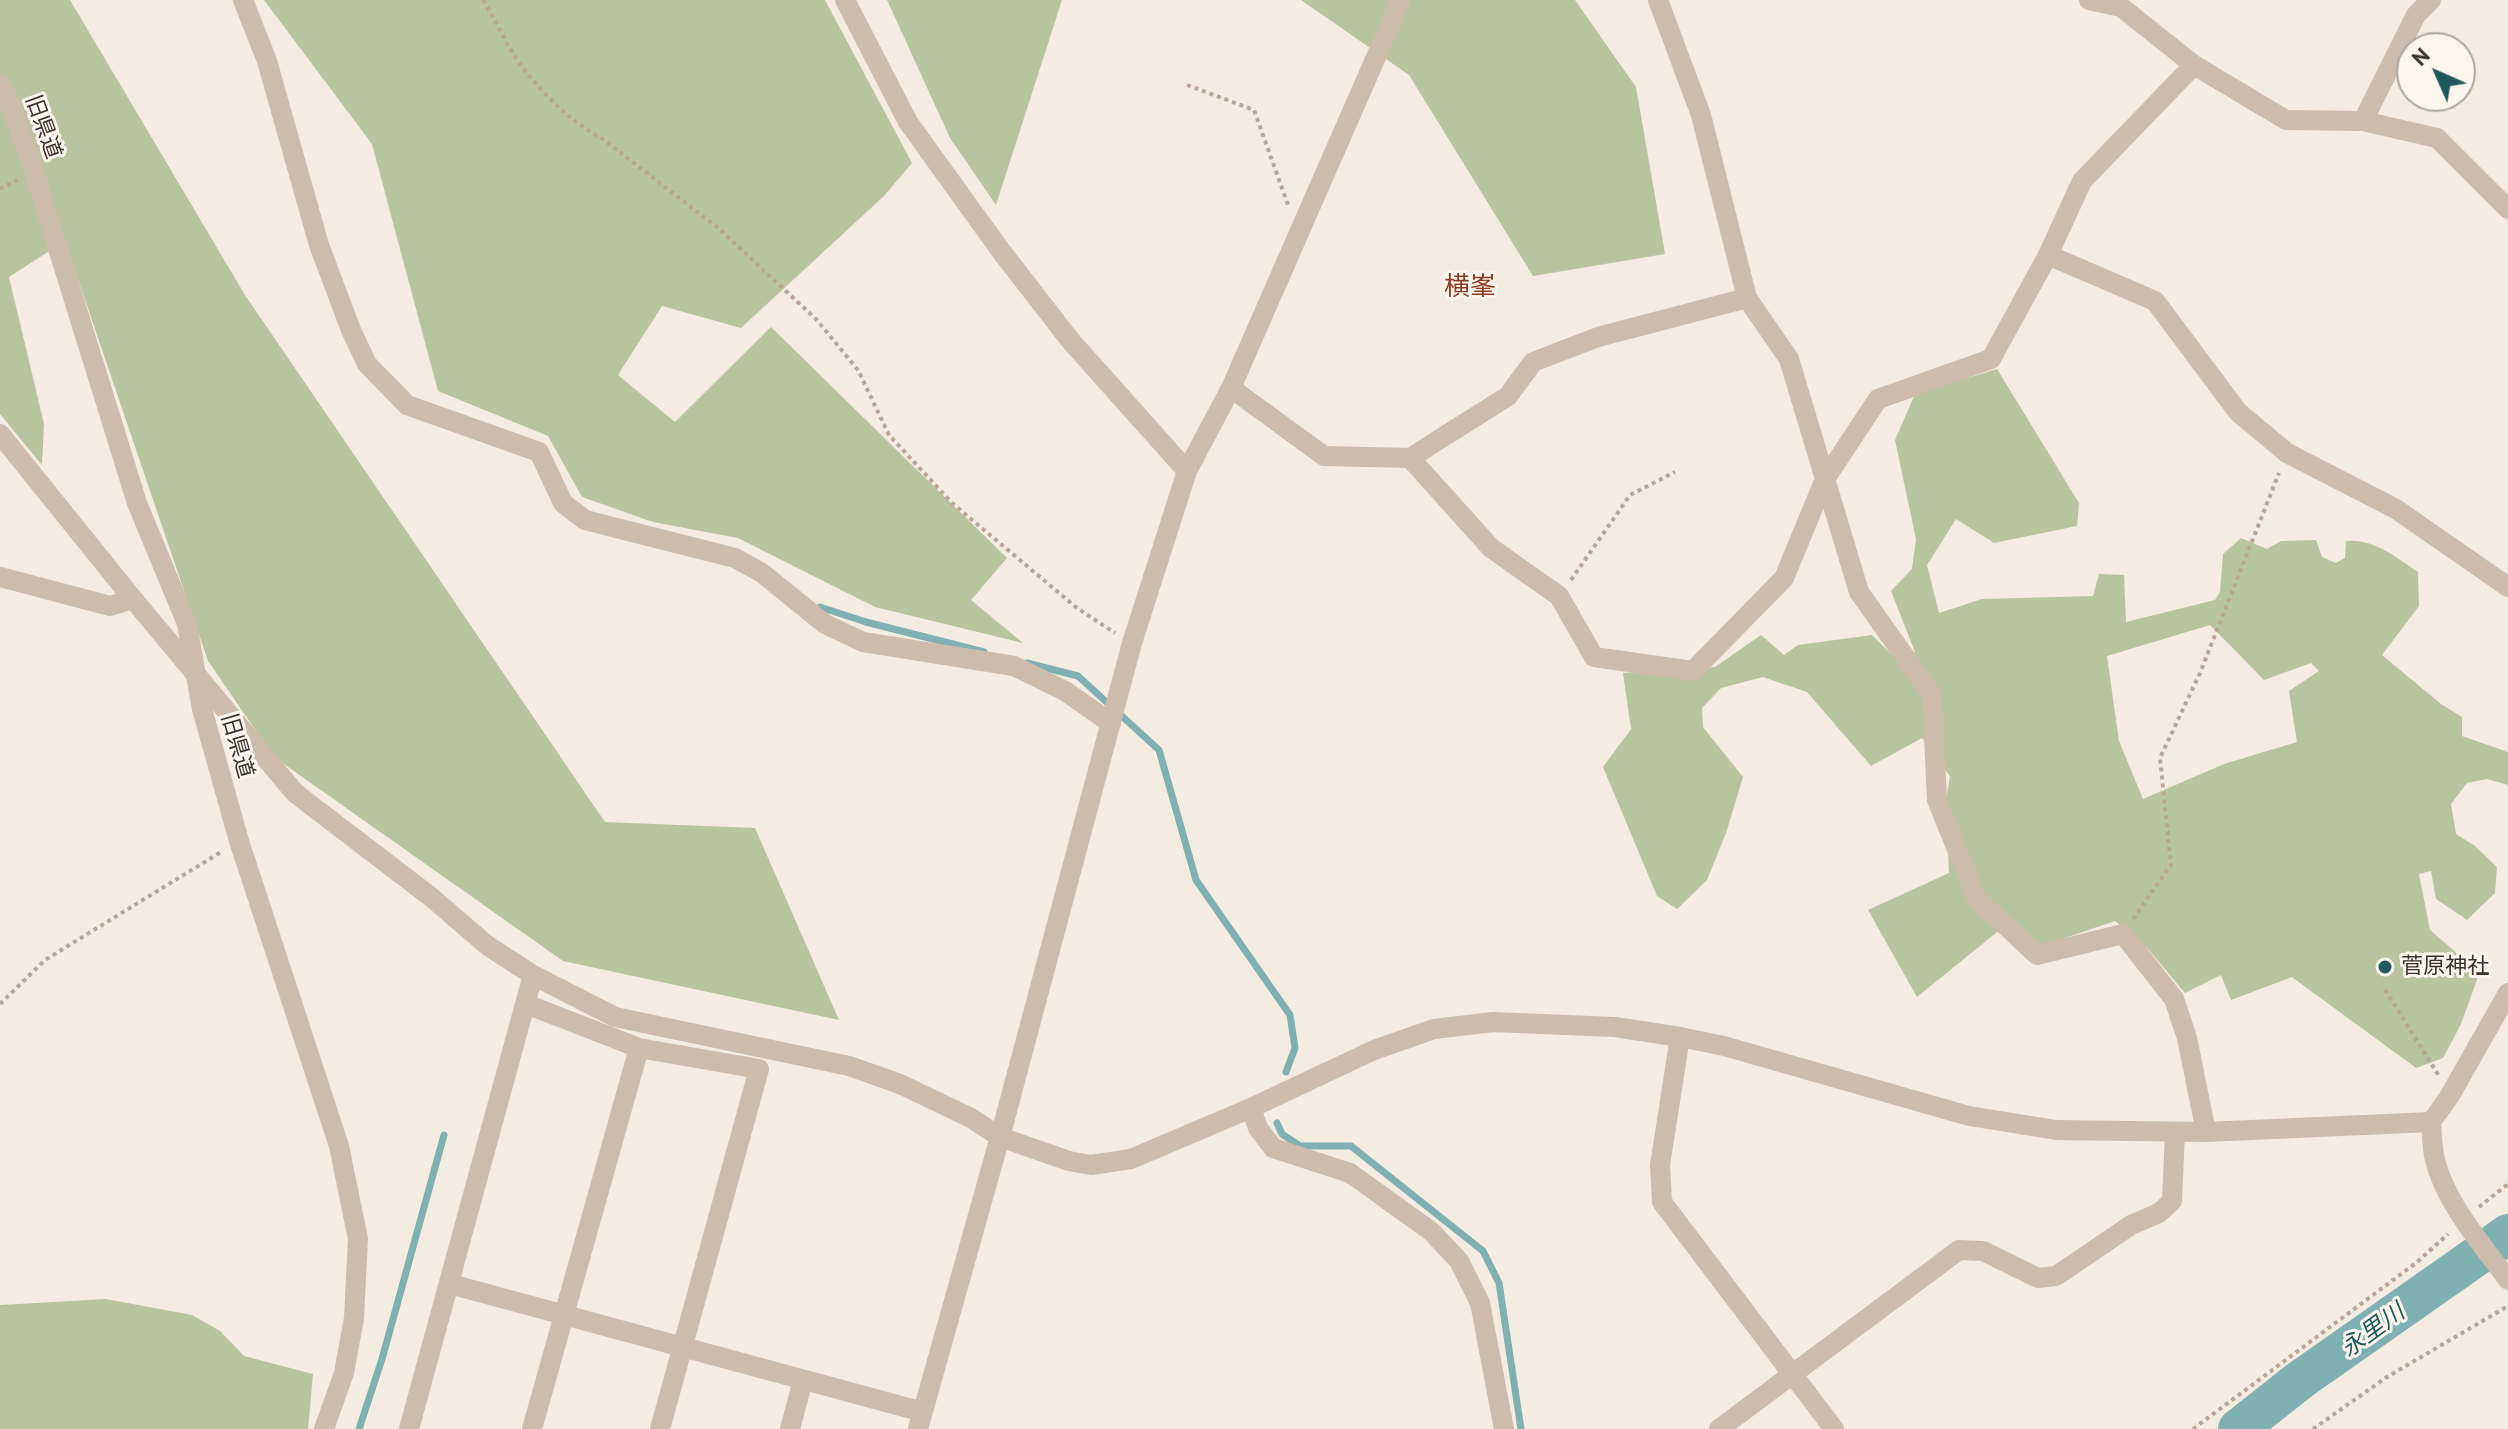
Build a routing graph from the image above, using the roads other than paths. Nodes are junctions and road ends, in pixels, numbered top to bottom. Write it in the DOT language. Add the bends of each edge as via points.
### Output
graph roads {
  1 [pos="243,0"];
  2 [pos="845,0"];
  3 [pos="1401,0"];
  4 [pos="1658,0"];
  5 [pos="2089,0"];
  6 [pos="2431,0"];
  7 [pos="2194,65"];
  8 [pos="0,85"];
  9 [pos="2363,121"];
  10 [pos="2508,209"];
  11 [pos="2048,255"];
  12 [pos="1747,298"];
  13 [pos="1231,388"];
  14 [pos="0,434"];
  15 [pos="1410,458"];
  16 [pos="1187,471"];
  17 [pos="1825,479"];
  18 [pos="0,577"];
  19 [pos="2508,587"];
  20 [pos="133,599"];
  21 [pos="196,672"];
  22 [pos="1114,712"];
  23 [pos="533,975"];
  24 [pos="2508,993"];
  25 [pos="526,1004"];
  26 [pos="1680,1037"];
  27 [pos="639,1048"];
  28 [pos="1251,1108"];
  29 [pos="2431,1122"];
  30 [pos="2175,1132"];
  31 [pos="2206,1132"];
  32 [pos="1000,1137"];
  33 [pos="2508,1280"];
  34 [pos="450,1284"];
  35 [pos="564,1315"];
  36 [pos="682,1347"];
  37 [pos="1793,1374"];
  38 [pos="803,1380"];
  39 [pos="921,1421"];
  40 [pos="324,1429"];
  41 [pos="409,1429"];
  42 [pos="532,1429"];
  43 [pos="660,1429"];
  44 [pos="790,1429"];
  45 [pos="1504,1429"];
  46 [pos="1719,1429"];
  47 [pos="1834,1429"];
  1 -- 22 [label="street" via="351,330 367,364 407,405 539,452 563,503 585,520 735,558 825,624 863,642 1014,666"];
  2 -- 16 [label="street" via="908,122 992,238 1070,340"];
  3 -- 13 [label="street"];
  4 -- 12 [label="street" via="1701,115"];
  5 -- 7 [label="street" via="2121,7"];
  6 -- 9 [label="street" via="2416,15"];
  7 -- 9 [label="street" via="2286,120"];
  7 -- 11 [label="street" via="2082,181"];
  8 -- 21 [label="street, 旧県道" via="34,171 137,503 187,624"];
  9 -- 10 [label="street" via="2437,138"];
  11 -- 17 [label="street" via="1991,359 1878,399"];
  11 -- 19 [label="street" via="2155,301 2238,412 2287,453 2396,509"];
  12 -- 15 [label="street" via="1598,337 1533,362 1508,396"];
  12 -- 17 [label="street" via="1789,359"];
  13 -- 15 [label="street" via="1324,456"];
  13 -- 16 [label="street"];
  14 -- 20 [label="street"];
  15 -- 17 [label="street" via="1491,548 1559,596 1594,657 1693,671 1784,578"];
  16 -- 22 [label="street"];
  17 -- 31 [label="street" via="1859,592 1932,695 1937,800 1977,899 2037,955 2123,934 2174,999"];
  18 -- 20 [label="street" via="110,606"];
  20 -- 21 [label="street"];
  21 -- 23 [label="street" via="295,793 488,946"];
  21 -- 40 [label="street, 旧県道" via="239,841 339,1146 358,1239 354,1318 344,1373"];
  22 -- 32 [label="street"];
  23 -- 25 [label="street"];
  23 -- 32 [label="street" via="615,1017 862,1071 929,1097"];
  24 -- 29 [label="street"];
  25 -- 27 [label="street"];
  25 -- 34 [label="street"];
  26 -- 28 [label="street" via="1615,1027 1493,1022 1434,1029 1374,1050"];
  26 -- 30 [label="street" via="1969,1116 2056,1130"];
  26 -- 37 [label="street" via="1660,1165 1662,1202"];
  27 -- 35 [label="street"];
  27 -- 36 [label="street" via="759,1069"];
  28 -- 32 [label="street" via="1112,1163 1069,1161"];
  28 -- 45 [label="street" via="1273,1148 1350,1173 1432,1232 1459,1261 1480,1303"];
  29 -- 31 [label="street"];
  29 -- 33 [label="street" via="2434,1159 2443,1184"];
  30 -- 31 [label="street"];
  30 -- 37 [label="street" via="2172,1201 2159,1213 2131,1225 2056,1276 2038,1278 1983,1251 1959,1250"];
  32 -- 39 [label="street"];
  34 -- 35 [label="street"];
  34 -- 41 [label="street"];
  35 -- 36 [label="street"];
  35 -- 42 [label="street"];
  36 -- 38 [label="street"];
  36 -- 43 [label="street"];
  37 -- 46 [label="street"];
  37 -- 47 [label="street"];
  38 -- 39 [label="street"];
  38 -- 44 [label="street"];
}
